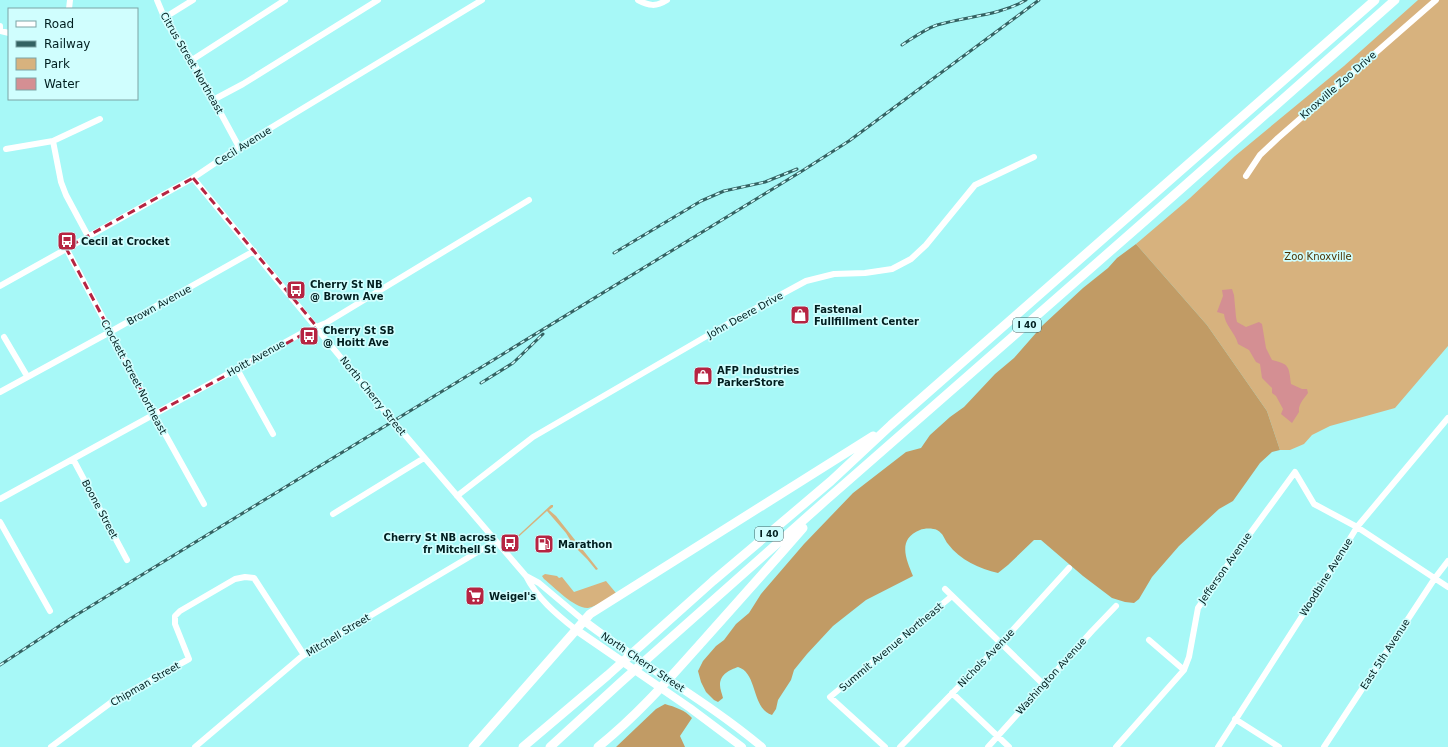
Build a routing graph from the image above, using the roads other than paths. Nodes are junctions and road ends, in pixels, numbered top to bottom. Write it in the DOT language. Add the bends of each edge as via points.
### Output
graph roads {
  1 [pos="157,0"];
  2 [pos="193,0"];
  3 [pos="285,0"];
  4 [pos="378,0"];
  5 [pos="482,0"];
  6 [pos="638,0"];
  7 [pos="667,0"];
  8 [pos="1375,0"];
  9 [pos="1395,0"];
  10 [pos="1436,0"];
  11 [pos="164,18"];
  12 [pos="0,26"];
  13 [pos="0,30"];
  14 [pos="192,60"];
  15 [pos="212,100"];
  16 [pos="100,119"];
  17 [pos="53,141"];
  18 [pos="239,147"];
  19 [pos="6,149"];
  20 [pos="1034,157"];
  21 [pos="1246,176"];
  22 [pos="193,178"];
  23 [pos="529,200"];
  24 [pos="88,236"];
  25 [pos="66,248"];
  26 [pos="254,251"];
  27 [pos="0,286"];
  28 [pos="317,327"];
  29 [pos="110,332"];
  30 [pos="4,337"];
  31 [pos="237,369"];
  32 [pos="27,376"];
  33 [pos="0,392"];
  34 [pos="154,414"];
  35 [pos="1448,418"];
  36 [pos="891,425"];
  37 [pos="273,434"];
  38 [pos="424,458"];
  39 [pos="73,459"];
  40 [pos="457,496"];
  41 [pos="0,499"];
  42 [pos="825,501"];
  43 [pos="204,504"];
  44 [pos="333,514"];
  45 [pos="0,522"];
  46 [pos="1357,527"];
  47 [pos="496,541"];
  48 [pos="127,560"];
  49 [pos="1448,561"];
  50 [pos="1069,568"];
  51 [pos="526,576"];
  52 [pos="1435,578"];
  53 [pos="1448,586"];
  54 [pos="945,589"];
  55 [pos="952,596"];
  56 [pos="1116,606"];
  57 [pos="50,611"];
  58 [pos="583,620"];
  59 [pos="575,629"];
  60 [pos="1149,640"];
  61 [pos="1001,643"];
  62 [pos="304,655"];
  63 [pos="1184,670"];
  64 [pos="669,680"];
  65 [pos="1044,685"];
  66 [pos="661,688"];
  67 [pos="952,693"];
  68 [pos="1235,719"];
  69 [pos="998,736"];
  70 [pos="51,747"];
  71 [pos="195,747"];
  72 [pos="473,747"];
  73 [pos="523,747"];
  74 [pos="550,747"];
  75 [pos="598,747"];
  76 [pos="742,747"];
  77 [pos="762,747"];
  78 [pos="885,747"];
  79 [pos="900,747"];
  80 [pos="988,747"];
  81 [pos="1009,747"];
  82 [pos="1116,747"];
  83 [pos="1218,747"];
  84 [pos="1279,747"];
  85 [pos="1324,747"];
  1 -- 11 [label="street, Citrus Street Northeast"];
  2 -- 11 [label="street"];
  3 -- 14 [label="street"];
  4 -- 15 [label="street" via="243,84"];
  5 -- 18 [label="street, Cecil Avenue"];
  6 -- 7 [label="street" via="647,5 661,4"];
  8 -- 36 [label="highway, I 40"];
  9 -- 42 [label="highway, I 40"];
  10 -- 21 [label="street, Knoxville Zoo Drive" via="1278,138 1260,155"];
  11 -- 14 [label="street, Citrus Street Northeast"];
  12 -- 13 [label="street"];
  14 -- 15 [label="street, Citrus Street Northeast"];
  15 -- 18 [label="street, Citrus Street Northeast"];
  16 -- 17 [label="street"];
  17 -- 19 [label="street"];
  17 -- 24 [label="street" via="66,195"];
  18 -- 22 [label="street, Cecil Avenue"];
  20 -- 40 [label="street, John Deere Drive" via="975,185 926,245 911,259 892,269 834,274 806,281 533,437"];
  22 -- 24 [label="street, Cecil Avenue"];
  22 -- 26 [label="street, North Cherry Street"];
  23 -- 28 [label="street, Hoitt Avenue" via="326,324"];
  24 -- 25 [label="street, Cecil Avenue"];
  25 -- 27 [label="street, Cecil Avenue"];
  25 -- 29 [label="street, Crockett Street Northeast"];
  26 -- 28 [label="street, North Cherry Street"];
  26 -- 29 [label="street, Brown Avenue"];
  28 -- 31 [label="street, Hoitt Avenue"];
  28 -- 38 [label="street, North Cherry Street"];
  29 -- 32 [label="street, Brown Avenue"];
  29 -- 34 [label="street, Crockett Street Northeast"];
  30 -- 32 [label="street"];
  31 -- 34 [label="street, Hoitt Avenue"];
  31 -- 37 [label="street"];
  32 -- 33 [label="street, Brown Avenue"];
  34 -- 39 [label="street, Hoitt Avenue"];
  34 -- 43 [label="street, Crockett Street Northeast"];
  35 -- 46 [label="street, Woodbine Avenue"];
  36 -- 58 [label="highway"];
  36 -- 73 [label="highway, I 40" via="831,481"];
  38 -- 40 [label="street, North Cherry Street"];
  38 -- 44 [label="street"];
  39 -- 41 [label="street, Hoitt Avenue"];
  39 -- 48 [label="street, Boone Street"];
  40 -- 47 [label="street, North Cherry Street"];
  42 -- 64 [label="highway"];
  42 -- 74 [label="highway, I 40"];
  45 -- 57 [label="street"];
  46 -- 52 [label="street"];
  46 -- 63 [label="street, Jefferson Avenue" via="1314,504 1295,472 1198,608 1189,657"];
  46 -- 68 [label="street, Woodbine Avenue"];
  47 -- 51 [label="street, North Cherry Street"];
  47 -- 62 [label="street, Mitchell Street"];
  49 -- 52 [label="street, East 5th Avenue"];
  50 -- 61 [label="street, Nichols Avenue"];
  51 -- 58 [label="street, North Cherry Street" via="539,583"];
  51 -- 59 [label="street, North Cherry Street" via="540,598"];
  52 -- 53 [label="street"];
  52 -- 85 [label="street, East 5th Avenue"];
  54 -- 55 [label="street"];
  55 -- 61 [label="street"];
  55 -- 78 [label="street, Summit Avenue Northeast" via="830,697"];
  56 -- 65 [label="street, Washington Avenue"];
  58 -- 59 [label="highway"];
  58 -- 64 [label="main road, North Cherry Street"];
  59 -- 66 [label="main road, North Cherry Street"];
  59 -- 72 [label="highway"];
  60 -- 63 [label="street"];
  61 -- 65 [label="street"];
  61 -- 67 [label="street, Nichols Avenue"];
  62 -- 70 [label="street, Chipman Street" via="254,578 235,579 180,610 175,616 175,624 189,659 113,701"];
  62 -- 71 [label="street, Mitchell Street"];
  63 -- 82 [label="street, Jefferson Avenue"];
  64 -- 66 [label="highway"];
  64 -- 77 [label="main road, North Cherry Street" via="730,721"];
  65 -- 69 [label="street, Washington Avenue"];
  66 -- 75 [label="highway"];
  66 -- 76 [label="main road, North Cherry Street"];
  67 -- 69 [label="street"];
  67 -- 79 [label="street, Nichols Avenue"];
  68 -- 83 [label="street, Woodbine Avenue"];
  68 -- 84 [label="street"];
  69 -- 80 [label="street, Washington Avenue"];
  69 -- 81 [label="street"];
}
